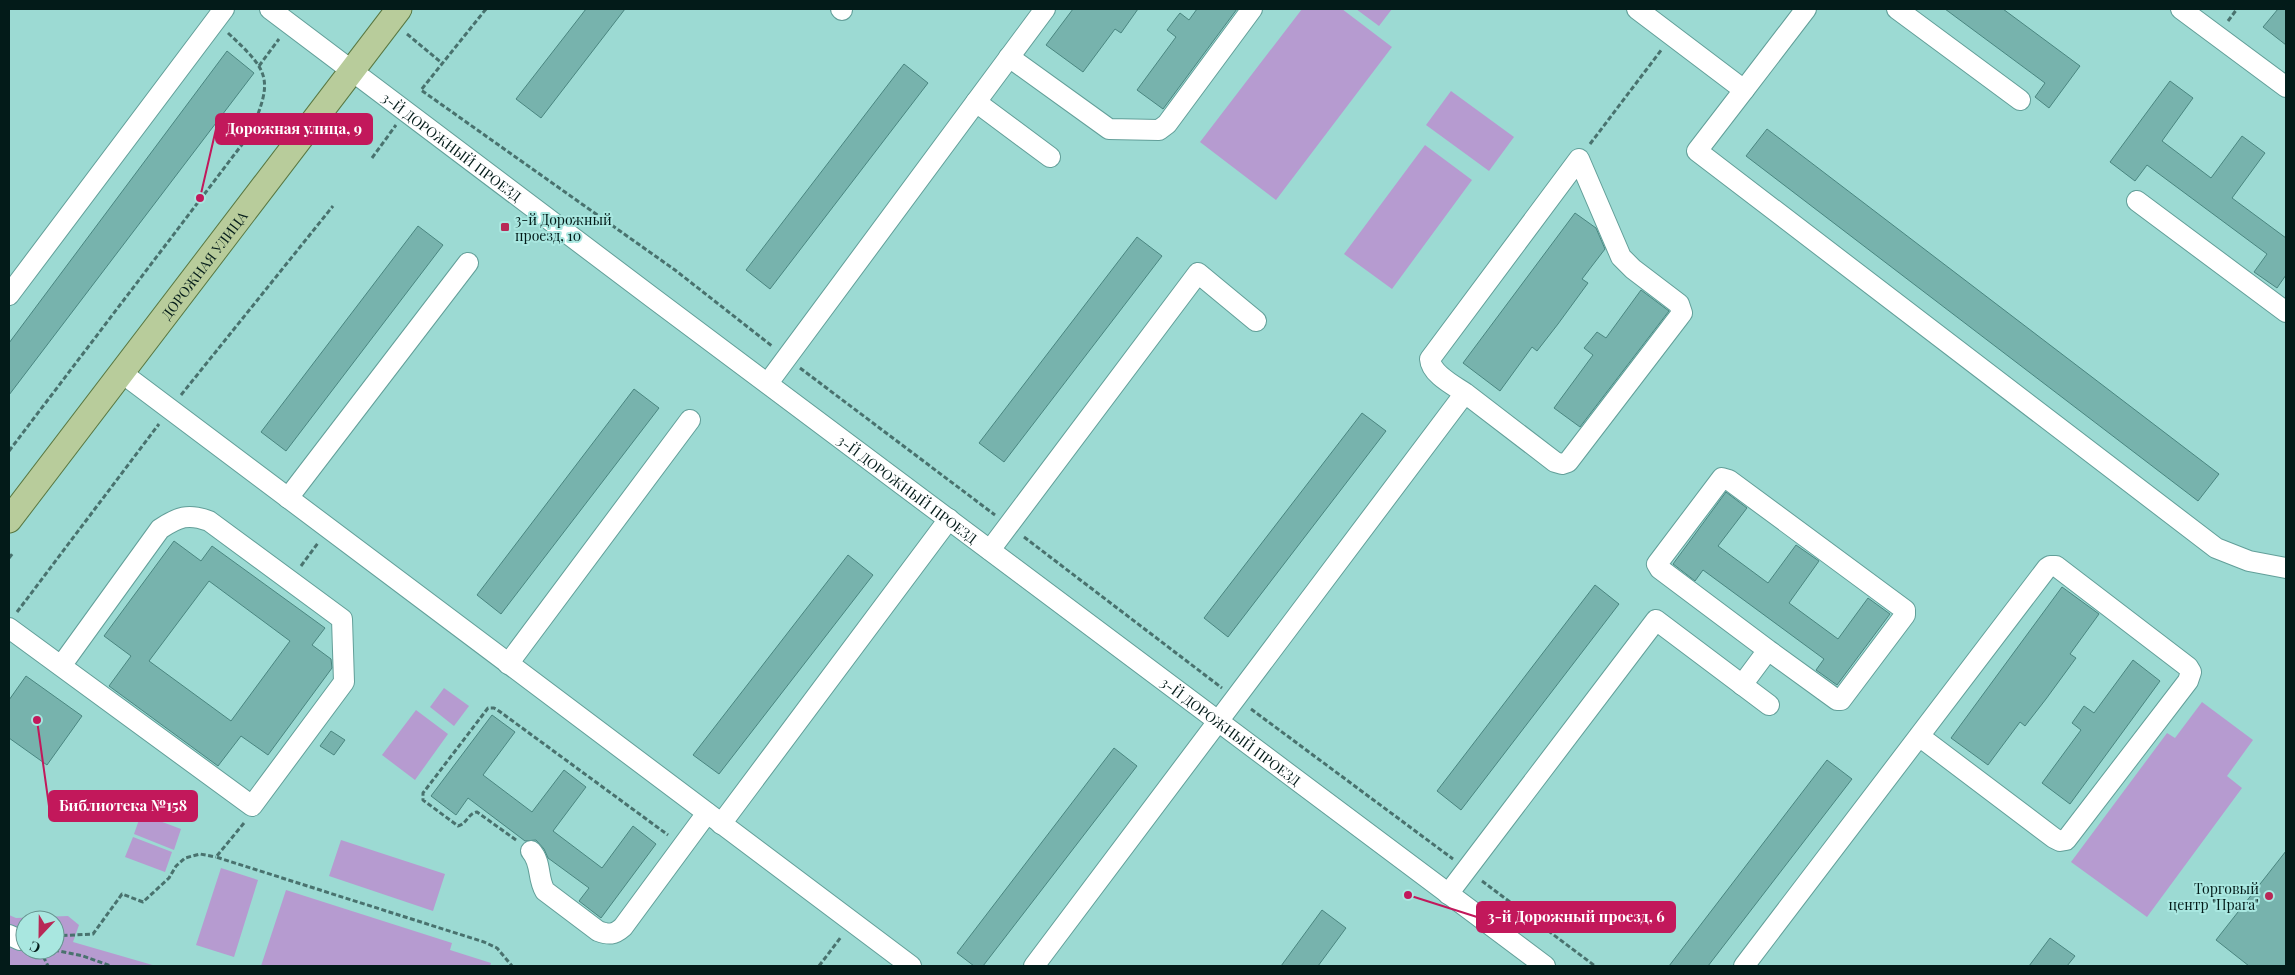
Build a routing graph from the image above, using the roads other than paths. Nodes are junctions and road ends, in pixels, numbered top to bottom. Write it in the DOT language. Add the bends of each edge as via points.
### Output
graph roads {
  1 [pos="270,9"];
  2 [pos="399,9"];
  3 [pos="1045,9"];
  4 [pos="1252,9"];
  5 [pos="1638,9"];
  6 [pos="1806,9"];
  7 [pos="1897,9"];
  8 [pos="2181,9"];
  9 [pos="220,15"];
  10 [pos="1010,56"];
  11 [pos="352,70"];
  12 [pos="2286,87"];
  13 [pos="1744,90"];
  14 [pos="2020,100"];
  15 [pos="976,102"];
  16 [pos="1050,157"];
  17 [pos="2136,201"];
  18 [pos="468,263"];
  19 [pos="9,295"];
  20 [pos="2286,312"];
  21 [pos="1256,322"];
  22 [pos="122,373"];
  23 [pos="768,383"];
  24 [pos="1464,393"];
  25 [pos="690,420"];
  26 [pos="288,498"];
  27 [pos="949,519"];
  28 [pos="9,520"];
  29 [pos="990,550"];
  30 [pos="2286,568"];
  31 [pos="9,628"];
  32 [pos="1768,650"];
  33 [pos="508,664"];
  34 [pos="61,666"];
  35 [pos="1742,685"];
  36 [pos="1769,705"];
  37 [pos="1217,721"];
  38 [pos="1919,736"];
  39 [pos="714,818"];
  40 [pos="531,851"];
  41 [pos="1448,894"];
  42 [pos="911,966"];
  43 [pos="1034,966"];
  44 [pos="1545,966"];
  45 [pos="1744,966"];
  1 -- 11 [label="street, 3-Й ДОРОЖНЫЙ ПРОЕЗД"];
  2 -- 11 [label="main road, ДОРОЖНАЯ УЛИЦА"];
  3 -- 10 [label="street"];
  4 -- 10 [label="street" via="1167,124 1158,130 1108,129"];
  5 -- 13 [label="street"];
  6 -- 13 [label="street"];
  7 -- 14 [label="street"];
  8 -- 12 [label="street"];
  9 -- 19 [label="street"];
  10 -- 15 [label="street"];
  11 -- 22 [label="main road, ДОРОЖНАЯ УЛИЦА"];
  11 -- 23 [label="street, 3-Й ДОРОЖНЫЙ ПРОЕЗД"];
  13 -- 30 [label="street" via="1698,151 2216,548"];
  15 -- 16 [label="street"];
  15 -- 23 [label="street"];
  17 -- 20 [label="street"];
  18 -- 26 [label="street"];
  21 -- 29 [label="street" via="1198,273"];
  22 -- 26 [label="street"];
  22 -- 28 [label="main road, ДОРОЖНАЯ УЛИЦА"];
  23 -- 27 [label="street, 3-Й ДОРОЖНЫЙ ПРОЕЗД"];
  24 -- 24 [label="street" via="1434,370 1430,359 1579,159 1621,257 1679,304 1682,313 1568,462 1555,462"];
  24 -- 37 [label="street"];
  25 -- 33 [label="street"];
  26 -- 33 [label="street"];
  27 -- 29 [label="street, 3-Й ДОРОЖНЫЙ ПРОЕЗД"];
  27 -- 39 [label="street"];
  29 -- 37 [label="street, 3-Й ДОРОЖНЫЙ ПРОЕЗД"];
  31 -- 34 [label="street"];
  32 -- 32 [label="street" via="1658,567 1658,562 1722,478 1730,480 1905,610 1905,615 1841,700"];
  32 -- 35 [label="street"];
  33 -- 39 [label="street"];
  34 -- 34 [label="street" via="160,529 175,518 195,516 209,521 342,618 344,682 252,806"];
  35 -- 36 [label="street"];
  35 -- 41 [label="street" via="1656,620"];
  37 -- 41 [label="street, 3-Й ДОРОЖНЫЙ ПРОЕЗД"];
  37 -- 43 [label="street"];
  38 -- 38 [label="street" via="2054,838 2066,840 2188,681 2191,672 2056,566 2050,566"];
  38 -- 45 [label="street"];
  39 -- 40 [label="street" via="683,846 623,927 608,935 545,891 538,862"];
  39 -- 42 [label="street"];
  41 -- 44 [label="street, 3-Й ДОРОЖНЫЙ ПРОЕЗД"];
}
